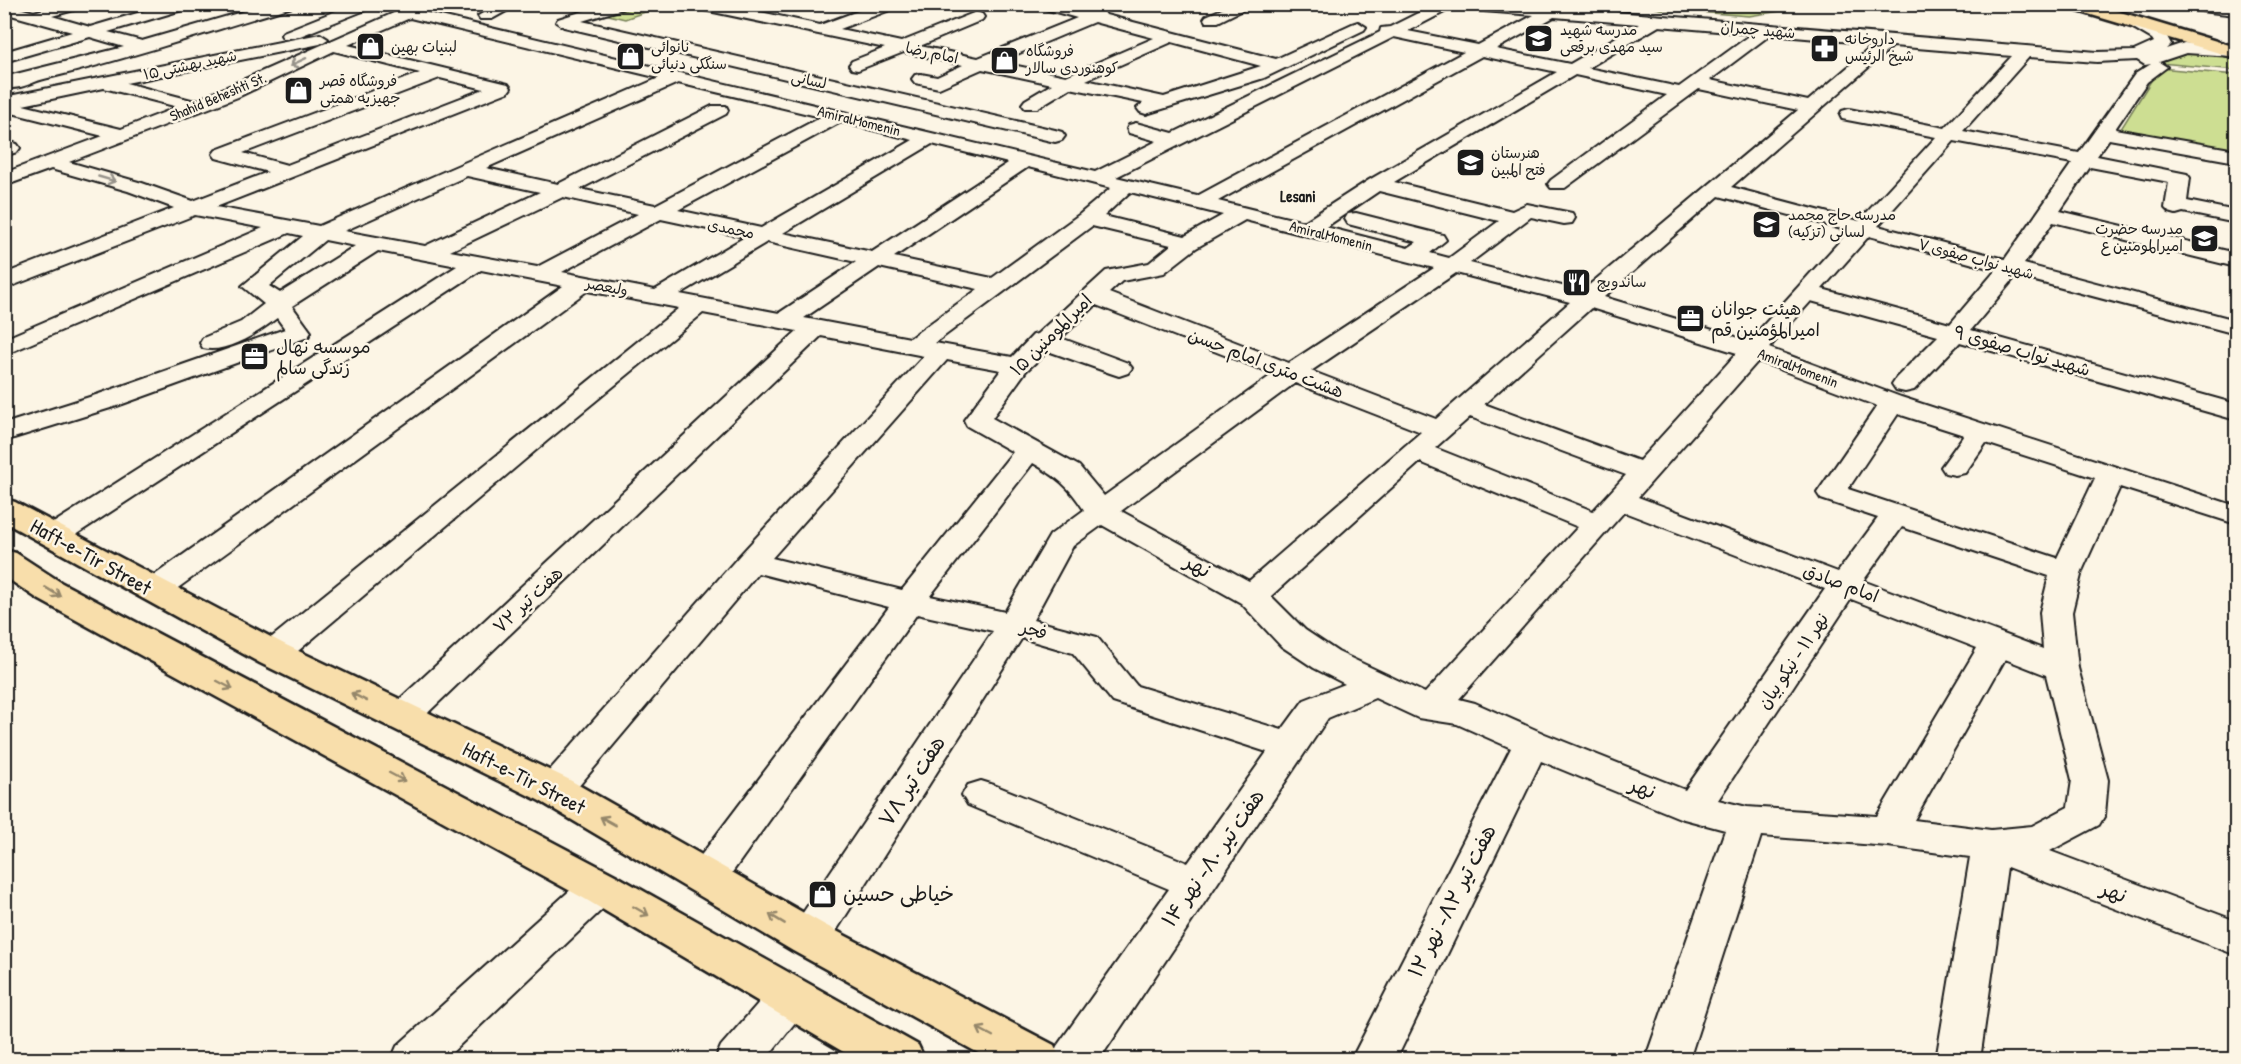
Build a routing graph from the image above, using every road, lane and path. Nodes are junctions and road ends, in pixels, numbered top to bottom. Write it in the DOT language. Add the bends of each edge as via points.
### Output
graph roads {
  1 [pos="80,4"];
  2 [pos="187,4"];
  3 [pos="287,4"];
  4 [pos="368,4"];
  5 [pos="434,4"];
  6 [pos="512,4"];
  7 [pos="624,4"];
  8 [pos="893,4"];
  9 [pos="1043,4"];
  10 [pos="1247,4"];
  11 [pos="1449,4"];
  12 [pos="1459,4"];
  13 [pos="2074,4"];
  14 [pos="2102,4"];
  15 [pos="2183,4"];
  16 [pos="711,6"];
  17 [pos="4,8"];
  18 [pos="419,9"];
  19 [pos="1114,9"];
  20 [pos="2236,10"];
  21 [pos="1551,12"];
  22 [pos="742,14"];
  23 [pos="486,16"];
  24 [pos="34,17"];
  25 [pos="976,17"];
  26 [pos="1092,17"];
  27 [pos="1212,19"];
  28 [pos="1656,21"];
  29 [pos="564,22"];
  30 [pos="456,23"];
  31 [pos="2136,23"];
  32 [pos="4,25"];
  33 [pos="712,26"];
  34 [pos="376,27"];
  35 [pos="818,29"];
  36 [pos="512,30"];
  37 [pos="1767,30"];
  38 [pos="90,32"];
  39 [pos="429,33"];
  40 [pos="1393,33"];
  41 [pos="1170,37"];
  42 [pos="314,40"];
  43 [pos="786,41"];
  44 [pos="1889,41"];
  45 [pos="332,46"];
  46 [pos="142,47"];
  47 [pos="900,47"];
  48 [pos="2235,49"];
  49 [pos="1477,51"];
  50 [pos="2025,52"];
  51 [pos="6,56"];
  52 [pos="202,63"];
  53 [pos="980,63"];
  54 [pos="858,65"];
  55 [pos="1278,65"];
  56 [pos="2158,67"];
  57 [pos="766,69"];
  58 [pos="1574,69"];
  59 [pos="440,72"];
  60 [pos="34,77"];
  61 [pos="676,77"];
  62 [pos="921,79"];
  63 [pos="1067,82"];
  64 [pos="104,83"];
  65 [pos="723,88"];
  66 [pos="1691,88"];
  67 [pos="1164,102"];
  68 [pos="4,104"];
  69 [pos="1031,104"];
  70 [pos="198,107"];
  71 [pos="1811,107"];
  72 [pos="719,110"];
  73 [pos="1849,114"];
  74 [pos="838,116"];
  75 [pos="2102,132"];
  76 [pos="1950,134"];
  77 [pos="124,135"];
  78 [pos="929,138"];
  79 [pos="1175,140"];
  80 [pos="1124,144"];
  81 [pos="1151,152"];
  82 [pos="2236,156"];
  83 [pos="1021,160"];
  84 [pos="2083,160"];
  85 [pos="51,163"];
  86 [pos="467,170"];
  87 [pos="291,172"];
  88 [pos="8,178"];
  89 [pos="1096,179"];
  90 [pos="1376,184"];
  91 [pos="1125,186"];
  92 [pos="1543,188"];
  93 [pos="1715,189"];
  94 [pos="562,190"];
  95 [pos="1199,203"];
  96 [pos="196,209"];
  97 [pos="657,213"];
  98 [pos="1242,213"];
  99 [pos="2048,214"];
  100 [pos="2236,217"];
  101 [pos="1515,218"];
  102 [pos="1564,218"];
  103 [pos="1088,219"];
  104 [pos="1356,219"];
  105 [pos="287,226"];
  106 [pos="1863,228"];
  107 [pos="1307,230"];
  108 [pos="321,233"];
  109 [pos="762,236"];
  110 [pos="375,243"];
  111 [pos="1188,243"];
  112 [pos="428,253"];
  113 [pos="1411,255"];
  114 [pos="2236,260"];
  115 [pos="876,261"];
  116 [pos="477,262"];
  117 [pos="1452,266"];
  118 [pos="2010,268"];
  119 [pos="540,275"];
  120 [pos="4,282"];
  121 [pos="583,283"];
  122 [pos="996,286"];
  123 [pos="1807,292"];
  124 [pos="1092,295"];
  125 [pos="659,297"];
  126 [pos="1587,299"];
  127 [pos="279,304"];
  128 [pos="698,305"];
  129 [pos="783,321"];
  130 [pos="816,327"];
  131 [pos="2236,327"];
  132 [pos="1956,332"];
  133 [pos="1042,340"];
  134 [pos="4,348"];
  135 [pos="928,349"];
  136 [pos="1752,350"];
  137 [pos="1017,366"];
  138 [pos="1119,368"];
  139 [pos="1291,373"];
  140 [pos="1899,394"];
  141 [pos="1467,407"];
  142 [pos="2236,412"];
  143 [pos="1440,430"];
  144 [pos="4,432"];
  145 [pos="1980,432"];
  146 [pos="1029,450"];
  147 [pos="1417,451"];
  148 [pos="1954,467"];
  149 [pos="1644,472"];
  150 [pos="2111,475"];
  151 [pos="1620,500"];
  152 [pos="4,509"];
  153 [pos="1099,512"];
  154 [pos="2236,515"];
  155 [pos="1895,516"];
  156 [pos="1598,524"];
  157 [pos="55,535"];
  158 [pos="4,560"];
  159 [pos="751,562"];
  160 [pos="2066,572"];
  161 [pos="1845,584"];
  162 [pos="153,591"];
  163 [pos="1252,596"];
  164 [pos="909,602"];
  165 [pos="1014,625"];
  166 [pos="1996,645"];
  167 [pos="273,654"];
  168 [pos="2061,668"];
  169 [pos="1375,685"];
  170 [pos="1430,709"];
  171 [pos="401,718"];
  172 [pos="1532,743"];
  173 [pos="1291,746"];
  174 [pos="554,790"];
  175 [pos="981,795"];
  176 [pos="1694,808"];
  177 [pos="1747,821"];
  178 [pos="1888,831"];
  179 [pos="1991,845"];
  180 [pos="707,877"];
  181 [pos="1196,883"];
  182 [pos="600,887"];
  183 [pos="809,938"];
  184 [pos="2236,938"];
  185 [pos="790,997"];
  186 [pos="413,1059"];
  187 [pos="737,1059"];
  188 [pos="901,1059"];
  189 [pos="1037,1059"];
  190 [pos="1073,1059"];
  191 [pos="1373,1059"];
  192 [pos="1667,1059"];
  193 [pos="1958,1059"];
  1 -- 24 [label="street"];
  2 -- 38 [label="street"];
  3 -- 46 [label="street"];
  4 -- 42 [label="street" via="289,35"];
  5 -- 23 [label="street"];
  6 -- 23 [label="street"];
  7 -- 29 [label="street"];
  8 -- 35 [label="street"];
  9 -- 26 [label="street"];
  10 -- 27 [label="street"];
  11 -- 40 [label="street"];
  12 -- 21 [label="street, شهید چمران"];
  13 -- 31 [label="main road"];
  14 -- 48 [label="main road"];
  15 -- 20 [label="street"];
  16 -- 22 [label="street, امام رضا"];
  17 -- 24 [label="street"];
  18 -- 30 [label="street, AmiralMomenin"];
  18 -- 34 [label="street, Shahid Beheshti St."];
  19 -- 26 [label="street"];
  21 -- 28 [label="street, شهید چمران"];
  21 -- 49 [label="street"];
  22 -- 33 [label="street"];
  22 -- 35 [label="street, امام رضا" via="767,25 791,16"];
  23 -- 36 [label="street"];
  24 -- 32 [label="street"];
  24 -- 38 [label="street"];
  25 -- 47 [label="street"];
  26 -- 41 [label="street"];
  26 -- 53 [label="street"];
  28 -- 37 [label="street, شهید چمران"];
  28 -- 58 [label="street"];
  29 -- 36 [label="street"];
  29 -- 57 [label="street, لسانی"];
  30 -- 36 [label="street, AmiralMomenin"];
  30 -- 39 [label="street"];
  31 -- 48 [label="main road"];
  31 -- 50 [label="street, شهید چمران" via="2159,36 2163,44 2147,53 2116,57"];
  34 -- 42 [label="street, شهید بهشتی ۱۵"];
  34 -- 45 [label="street, Shahid Beheshti St."];
  35 -- 43 [label="street"];
  35 -- 47 [label="street, امام رضا"];
  36 -- 61 [label="street, AmiralMomenin"];
  37 -- 44 [label="street, شهید چمران"];
  37 -- 66 [label="street"];
  38 -- 46 [label="street"];
  38 -- 51 [label="street"];
  40 -- 49 [label="street"];
  40 -- 55 [label="street" via="1374,19"];
  40 -- 79 [label="street"];
  41 -- 55 [label="street"];
  41 -- 63 [label="street"];
  42 -- 52 [label="street, شهید بهشتی ۱۵"];
  44 -- 50 [label="street, شهید چمران"];
  44 -- 71 [label="street"];
  45 -- 59 [label="street"];
  45 -- 70 [label="street, Shahid Beheshti St., one-way"];
  46 -- 52 [label="street"];
  46 -- 60 [label="street" via="66,62"];
  47 -- 53 [label="street, امام رضا"];
  47 -- 54 [label="street"];
  48 -- 50 [label="street" via="2184,48 2139,61"];
  49 -- 58 [label="street"];
  49 -- 95 [label="street"];
  50 -- 76 [label="street"];
  52 -- 64 [label="street, شهید بهشتی ۱۵"];
  53 -- 62 [label="street" via="939,83"];
  53 -- 63 [label="street, امام رضا"];
  55 -- 67 [label="street"];
  56 -- 75 [label="street" via="2141,78"];
  57 -- 65 [label="street"];
  57 -- 83 [label="street, لسانی" via="1063,134"];
  58 -- 66 [label="street"];
  58 -- 90 [label="street"];
  59 -- 87 [label="street" via="502,88"];
  59 -- 87 [label="street" via="223,154"];
  61 -- 65 [label="street, AmiralMomenin"];
  61 -- 86 [label="street"];
  63 -- 67 [label="street, امام رضا"];
  63 -- 69 [label="street"];
  64 -- 68 [label="street, شهید بهشتی ۱۵"];
  64 -- 70 [label="street"];
  65 -- 74 [label="street, AmiralMomenin"];
  66 -- 71 [label="street"];
  66 -- 92 [label="street"];
  67 -- 79 [label="street" via="1134,121"];
  68 -- 77 [label="street"];
  70 -- 77 [label="street, Shahid Beheshti St."];
  71 -- 93 [label="street"];
  72 -- 94 [label="street"];
  73 -- 76 [label="street"];
  74 -- 78 [label="street, AmiralMomenin"];
  74 -- 97 [label="street"];
  75 -- 82 [label="street"];
  75 -- 84 [label="street"];
  76 -- 84 [label="street"];
  76 -- 106 [label="street"];
  77 -- 85 [label="street, Shahid Beheshti St."];
  78 -- 83 [label="street, AmiralMomenin"];
  78 -- 109 [label="street"];
  79 -- 81 [label="street"];
  80 -- 81 [label="street"];
  81 -- 89 [label="street"];
  83 -- 89 [label="street, AmiralMomenin"];
  83 -- 115 [label="street"];
  84 -- 99 [label="street"];
  84 -- 100 [label="street" via="2180,178 2177,206"];
  85 -- 88 [label="street, Shahid Beheshti St."];
  85 -- 96 [label="street, ولیعصر, one-way"];
  86 -- 94 [label="street, محمدی"];
  86 -- 108 [label="street"];
  87 -- 96 [label="street"];
  89 -- 91 [label="street, AmiralMomenin"];
  90 -- 101 [label="street"];
  90 -- 107 [label="street"];
  91 -- 95 [label="street, AmiralMomenin"];
  91 -- 103 [label="street"];
  93 -- 106 [label="street, شهید نواب صفوی ۷"];
  93 -- 126 [label="street"];
  94 -- 97 [label="street, محمدی"];
  94 -- 112 [label="street"];
  95 -- 98 [label="street, AmiralMomenin"];
  96 -- 105 [label="street, ولیعصر"];
  96 -- 120 [label="street"];
  97 -- 109 [label="street, محمدی"];
  97 -- 119 [label="street"];
  98 -- 107 [label="street, AmiralMomenin"];
  98 -- 111 [label="street, امیرالمومنین ۱۵"];
  99 -- 114 [label="street"];
  99 -- 118 [label="street"];
  101 -- 102 [label="street" via="1527,210"];
  101 -- 117 [label="street, هفت تیر ۷۸"];
  103 -- 111 [label="street"];
  103 -- 122 [label="street"];
  104 -- 113 [label="street" via="1435,240"];
  105 -- 108 [label="street, ولیعصر"];
  105 -- 134 [label="street"];
  106 -- 118 [label="street, شهید نواب صفوی ۷"];
  106 -- 123 [label="street"];
  107 -- 113 [label="street, AmiralMomenin"];
  108 -- 110 [label="street, ولیعصر"];
  108 -- 127 [label="street" via="254,286"];
  109 -- 115 [label="street, محمدی"];
  109 -- 125 [label="street"];
  110 -- 112 [label="street, ولیعصر"];
  110 -- 127 [label="street"];
  111 -- 124 [label="street, امیرالمومنین ۱۵" via="1156,268 1114,276"];
  112 -- 116 [label="street, ولیعصر"];
  113 -- 117 [label="street, AmiralMomenin"];
  115 -- 122 [label="street, محمدی"];
  115 -- 129 [label="street"];
  116 -- 119 [label="street, ولیعصر"];
  116 -- 157 [label="street"];
  117 -- 126 [label="street, AmiralMomenin"];
  117 -- 139 [label="street, هفت تیر ۷۸"];
  118 -- 131 [label="street, شهید نواب صفوی ۷"];
  118 -- 132 [label="street"];
  119 -- 121 [label="street, ولیعصر"];
  121 -- 125 [label="street, ولیعصر"];
  121 -- 162 [label="street"];
  122 -- 135 [label="street"];
  123 -- 132 [label="street, شهید نواب صفوی ۹"];
  123 -- 136 [label="street"];
  124 -- 133 [label="street, امیرالمومنین ۱۵"];
  124 -- 139 [label="street, هشت متری امام حسن"];
  125 -- 128 [label="street, ولیعصر"];
  126 -- 136 [label="street, AmiralMomenin"];
  126 -- 141 [label="street"];
  127 -- 144 [label="street" via="250,327"];
  127 -- 144 [label="street" via="298,332 108,400"];
  128 -- 129 [label="street, ولیعصر"];
  128 -- 167 [label="street"];
  129 -- 130 [label="street, ولیعصر"];
  130 -- 135 [label="street, ولیعصر"];
  130 -- 171 [label="street, هفت تیر ۷۲"];
  132 -- 140 [label="street"];
  132 -- 142 [label="street, شهید نواب صفوی ۹"];
  133 -- 137 [label="street, امیرالمومنین ۱۵"];
  133 -- 138 [label="street"];
  135 -- 137 [label="street, ولیعصر"];
  135 -- 159 [label="street"];
  136 -- 140 [label="street, AmiralMomenin"];
  136 -- 149 [label="street"];
  137 -- 146 [label="street, امیرالمومنین ۱۵" via="978,420"];
  139 -- 143 [label="street, هشت متری امام حسن"];
  139 -- 153 [label="street, هفت تیر ۷۸"];
  140 -- 145 [label="street, AmiralMomenin"];
  140 -- 155 [label="street" via="1831,493"];
  141 -- 143 [label="street"];
  141 -- 149 [label="street"];
  143 -- 147 [label="street"];
  145 -- 148 [label="street"];
  145 -- 150 [label="street, AmiralMomenin"];
  146 -- 153 [label="street, امیرالمومنین ۱۵" via="1070,472"];
  146 -- 164 [label="street"];
  147 -- 156 [label="street"];
  147 -- 163 [label="street"];
  149 -- 151 [label="street"];
  150 -- 154 [label="street, AmiralMomenin"];
  150 -- 160 [label="street"];
  151 -- 156 [label="street"];
  151 -- 161 [label="street, امام صادق"];
  152 -- 157 [label="main road, Haft-e-Tir Street"];
  153 -- 163 [label="street, نهر"];
  153 -- 165 [label="street, هفت تیر ۷۸" via="1061,540"];
  155 -- 160 [label="street"];
  155 -- 161 [label="street, نهر ۱۱ - نیکو بیان"];
  156 -- 170 [label="street"];
  157 -- 162 [label="main road, Haft-e-Tir Street"];
  158 -- 182 [label="main road, one-way" via="50,591"];
  159 -- 164 [label="street, فجر"];
  159 -- 174 [label="street"];
  160 -- 168 [label="street" via="2056,612"];
  161 -- 166 [label="street, امام صادق"];
  161 -- 176 [label="street, نهر ۱۱ - نیکو بیان"];
  162 -- 167 [label="main road, Haft-e-Tir Street"];
  163 -- 169 [label="street, نهر" via="1293,638"];
  164 -- 165 [label="street, فجر"];
  164 -- 180 [label="street"];
  165 -- 173 [label="street, فجر" via="1085,645 1125,694"];
  165 -- 183 [label="street, هفت تیر ۷۸"];
  166 -- 168 [label="street, امام صادق"];
  166 -- 178 [label="street"];
  171 -- 167 [label="main road, Haft-e-Tir Street, one-way"];
  168 -- 179 [label="street" via="2090,780 2086,815 2039,840"];
  169 -- 170 [label="street, نهر"];
  169 -- 173 [label="street, هفت تیر ۸۰- نهر ۱۴" via="1316,709"];
  170 -- 172 [label="street, نهر" via="1462,712"];
  171 -- 174 [label="main road, Haft-e-Tir Street"];
  172 -- 176 [label="street, نهر"];
  172 -- 191 [label="street, هفت تیر ۸۲- نهر ۱۲"];
  173 -- 181 [label="street, هفت تیر ۸۰- نهر ۱۴"];
  180 -- 174 [label="main road, Haft-e-Tir Street, one-way"];
  175 -- 181 [label="street"];
  176 -- 177 [label="street, نهر"];
  177 -- 178 [label="street, نهر"];
  177 -- 192 [label="street"];
  178 -- 179 [label="street, نهر"];
  179 -- 184 [label="street, نهر"];
  179 -- 193 [label="street"];
  183 -- 180 [label="main road, Haft-e-Tir Street, one-way"];
  181 -- 190 [label="street, هفت تیر ۸۰- نهر ۱۴"];
  182 -- 185 [label="main road, one-way"];
  182 -- 186 [label="street"];
  189 -- 183 [label="main road, Haft-e-Tir Street, one-way"];
  185 -- 187 [label="street"];
  185 -- 188 [label="main road"];
}
